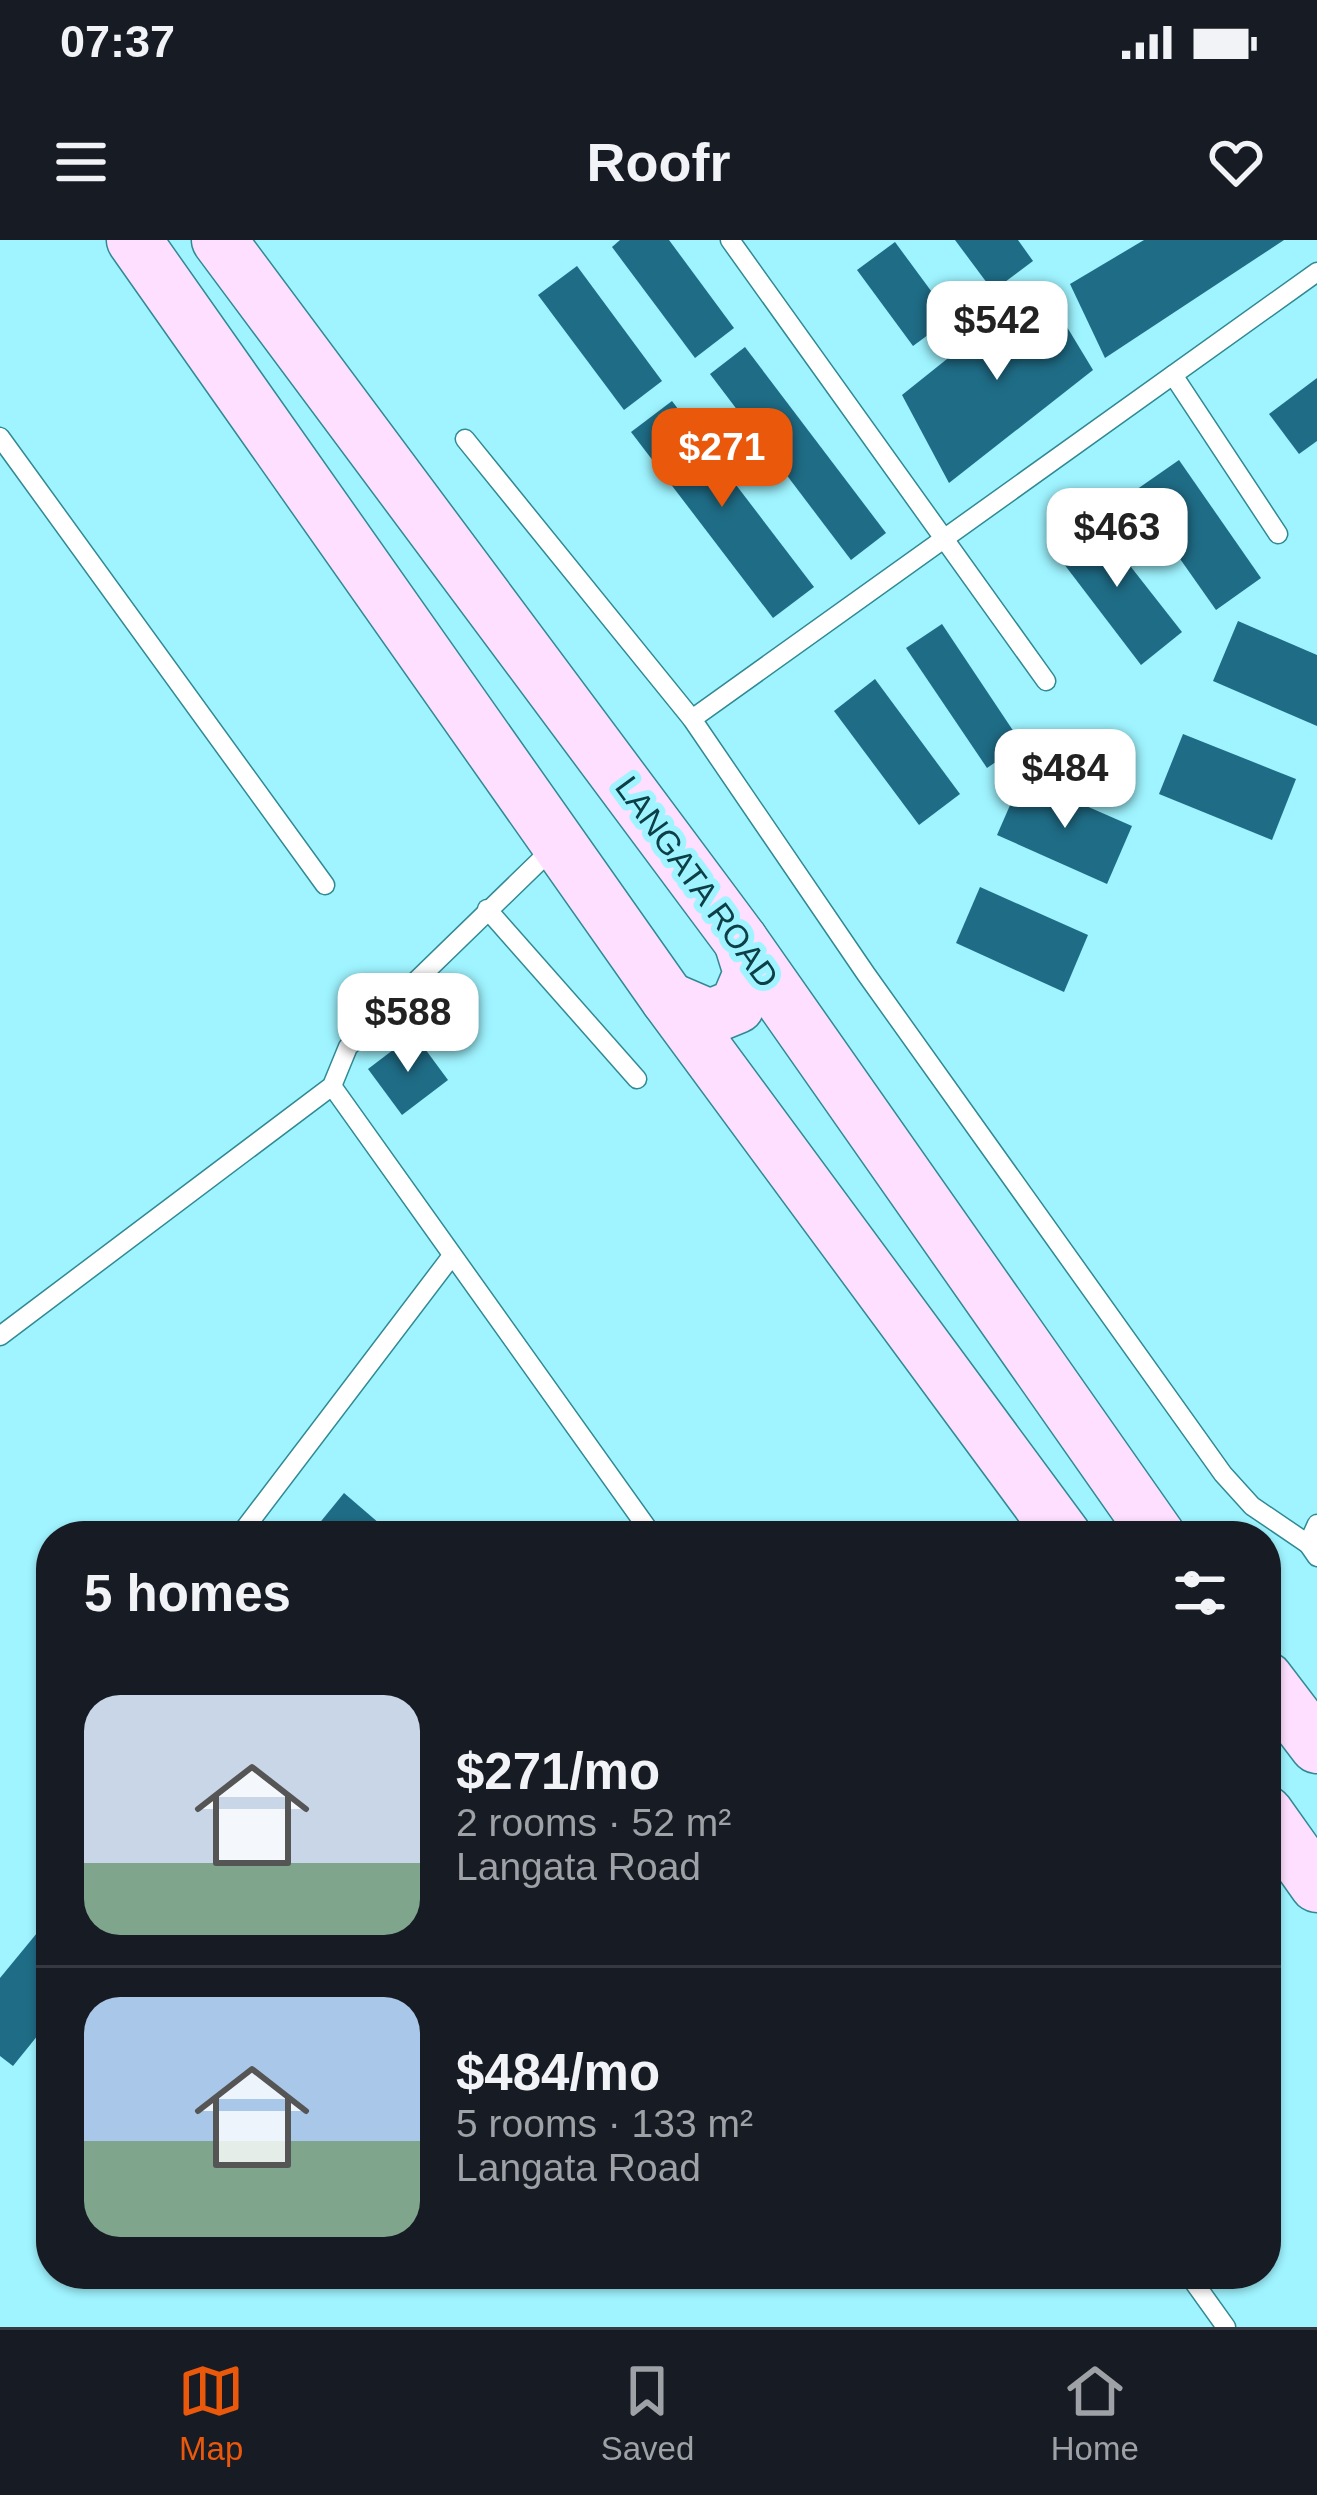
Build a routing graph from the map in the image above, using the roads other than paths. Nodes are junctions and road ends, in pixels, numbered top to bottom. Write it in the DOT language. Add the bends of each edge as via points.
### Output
graph roads {
  1 [pos="134,240"];
  2 [pos="219,240"];
  3 [pos="730,240"];
  4 [pos="1317,272"];
  5 [pos="1173,375"];
  6 [pos="0,437"];
  7 [pos="465,439"];
  8 [pos="1278,534"];
  9 [pos="943,538"];
  10 [pos="1046,681"];
  11 [pos="692,719"];
  12 [pos="559,842"];
  13 [pos="325,886"];
  14 [pos="487,909"];
  15 [pos="741,940"];
  16 [pos="668,999"];
  17 [pos="637,1079"];
  18 [pos="332,1087"];
  19 [pos="451,1257"];
  20 [pos="0,1336"];
  21 [pos="250,1521"];
  22 [pos="642,1521"];
  23 [pos="1053,1521"];
  24 [pos="1148,1521"];
  25 [pos="1272,1521"];
  26 [pos="1317,1524"];
  27 [pos="1281,1528"];
  28 [pos="1312,1551"];
  29 [pos="1281,1699"];
  30 [pos="1317,1746"];
  31 [pos="1281,1834"];
  32 [pos="1317,1885"];
  33 [pos="1199,2289"];
  34 [pos="1226,2327"];
  1 -- 12 [label="main road"];
  2 -- 15 [label="main road, LANGATA ROAD"];
  3 -- 9 [label="lane"];
  4 -- 5 [label="lane"];
  5 -- 8 [label="lane"];
  5 -- 9 [label="lane"];
  6 -- 13 [label="lane"];
  7 -- 11 [label="lane"];
  9 -- 10 [label="lane"];
  9 -- 11 [label="lane"];
  11 -- 25 [label="lane" via="1223,1474"];
  12 -- 14 [label="lane"];
  12 -- 16 [label="main road"];
  14 -- 17 [label="lane"];
  14 -- 18 [label="lane" via="348,1047"];
  15 -- 16 [label="main road" via="751,973 737,1006 710,1017"];
  15 -- 24 [label="main road, LANGATA ROAD"];
  16 -- 23 [label="main road"];
  18 -- 19 [label="lane"];
  18 -- 20 [label="lane"];
  19 -- 21 [label="lane"];
  19 -- 22 [label="lane"];
  26 -- 28 [label="lane"];
  27 -- 28 [label="lane"];
  29 -- 30 [label="main road"];
  31 -- 32 [label="main road"];
  33 -- 34 [label="lane"];
}
